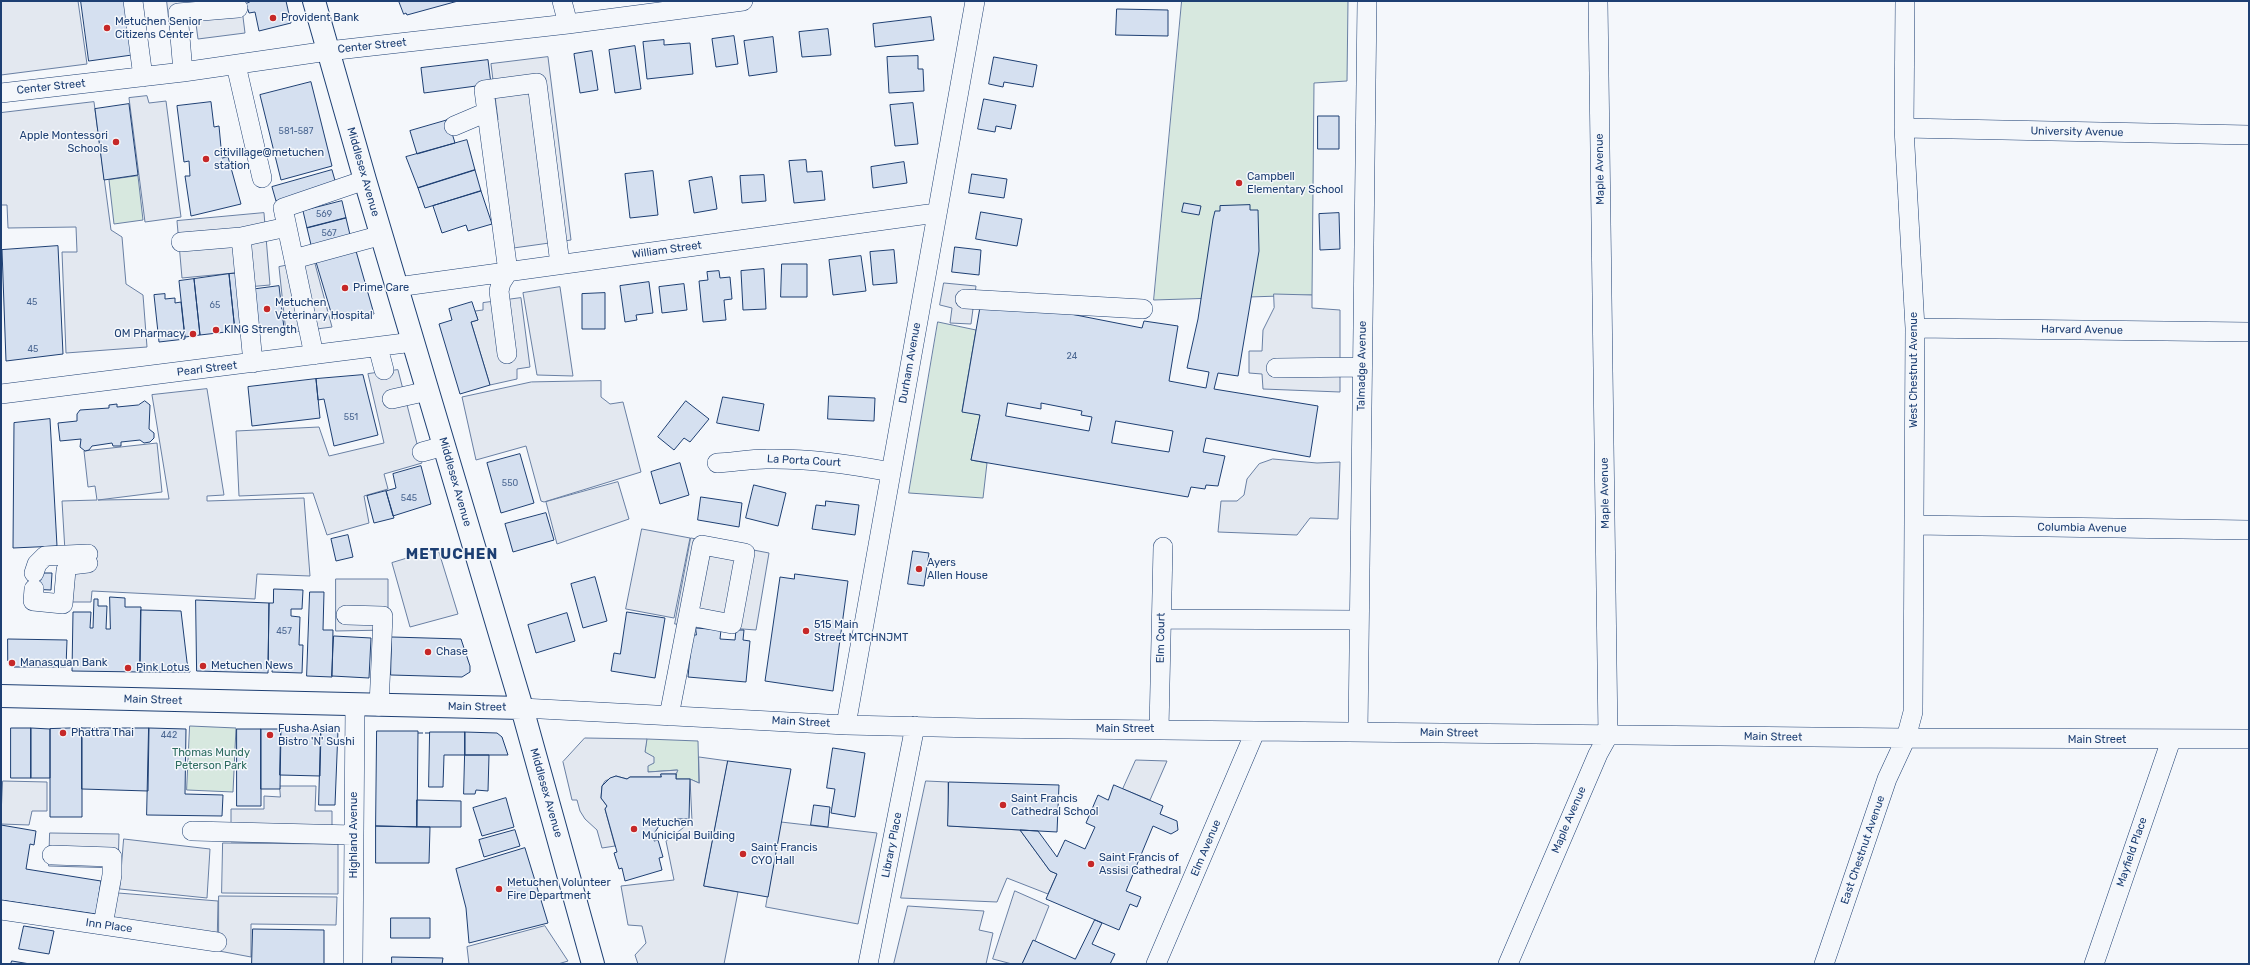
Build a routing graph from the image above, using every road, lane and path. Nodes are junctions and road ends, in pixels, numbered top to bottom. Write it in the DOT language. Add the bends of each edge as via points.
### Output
graph roads {
  1 [pos="133,1"];
  2 [pos="314,1"];
  3 [pos="562,1"];
  4 [pos="743,1"];
  5 [pos="975,1"];
  6 [pos="1367,1"];
  7 [pos="1598,1"];
  8 [pos="1905,1"];
  9 [pos="238,8"];
  10 [pos="568,24"];
  11 [pos="328,51"];
  12 [pos="236,65"];
  13 [pos="183,72"];
  14 [pos="143,77"];
  15 [pos="1,93"];
  16 [pos="487,112"];
  17 [pos="454,126"];
  18 [pos="1904,128"];
  19 [pos="2249,135"];
  20 [pos="262,178"];
  21 [pos="365,180"];
  22 [pos="936,213"];
  23 [pos="287,227"];
  24 [pos="382,235"];
  25 [pos="241,237"];
  26 [pos="181,242"];
  27 [pos="294,259"];
  28 [pos="560,264"];
  29 [pos="508,272"];
  30 [pos="397,287"];
  31 [pos="965,299"];
  32 [pos="1143,309"];
  33 [pos="1915,328"];
  34 [pos="2249,332"];
  35 [pos="413,342"];
  36 [pos="378,347"];
  37 [pos="507,354"];
  38 [pos="314,355"];
  39 [pos="253,363"];
  40 [pos="1362,367"];
  41 [pos="1276,368"];
  42 [pos="384,370"];
  43 [pos="428,391"];
  44 [pos="1,394"];
  45 [pos="392,399"];
  46 [pos="444,446"];
  47 [pos="422,452"];
  48 [pos="717,463"];
  49 [pos="891,472"];
  50 [pos="1914,526"];
  51 [pos="2249,530"];
  52 [pos="1163,547"];
  53 [pos="88,559"];
  54 [pos="346,615"];
  55 [pos="690,616"];
  56 [pos="1162,619"];
  57 [pos="1359,620"];
  58 [pos="1,696"];
  59 [pos="355,705"];
  60 [pos="379,706"];
  61 [pos="522,708"];
  62 [pos="669,716"];
  63 [pos="846,725"];
  64 [pos="916,726"];
  65 [pos="1159,729"];
  66 [pos="1255,732"];
  67 [pos="1358,732"];
  68 [pos="1608,736"];
  69 [pos="1906,738"];
  70 [pos="2249,739"];
  71 [pos="2171,740"];
  72 [pos="192,831"];
  73 [pos="354,835"];
  74 [pos="52,854"];
  75 [pos="1,910"];
  76 [pos="103,925"];
  77 [pos="217,942"];
  78 [pos="353,964"];
  79 [pos="593,964"];
  80 [pos="868,964"];
  81 [pos="1156,964"];
  82 [pos="1508,964"];
  83 [pos="1824,964"];
  84 [pos="2094,964"];
  1 -- 14 [label="street"];
  2 -- 11 [label="main road, Middlesex Avenue"];
  3 -- 10 [label="street"];
  4 -- 10 [label="street, Center Street"];
  5 -- 22 [label="street, Durham Avenue"];
  6 -- 40 [label="street, Talmadge Avenue"];
  7 -- 68 [label="street, Maple Avenue"];
  8 -- 18 [label="street, West Chestnut Avenue"];
  9 -- 13 [label="street" via="178,13"];
  10 -- 11 [label="street, Center Street"];
  11 -- 12 [label="street, Center Street"];
  11 -- 21 [label="main road, Middlesex Avenue"];
  12 -- 13 [label="street, Center Street"];
  12 -- 20 [label="street"];
  13 -- 14 [label="street, Center Street"];
  14 -- 15 [label="street, Center Street"];
  16 -- 17 [label="street"];
  16 -- 28 [label="street" via="484,90 537,83"];
  16 -- 29 [label="street"];
  18 -- 19 [label="street, University Avenue"];
  18 -- 33 [label="street, West Chestnut Avenue"];
  21 -- 23 [label="street" via="283,208"];
  21 -- 24 [label="main road, Middlesex Avenue"];
  22 -- 28 [label="street, William Street"];
  22 -- 49 [label="street, Durham Avenue"];
  23 -- 25 [label="street"];
  23 -- 27 [label="street"];
  24 -- 27 [label="street"];
  24 -- 30 [label="main road, Middlesex Avenue"];
  25 -- 26 [label="street"];
  25 -- 39 [label="street"];
  27 -- 38 [label="street"];
  28 -- 29 [label="street, William Street"];
  29 -- 30 [label="street, William Street"];
  29 -- 37 [label="street" via="498,291"];
  30 -- 35 [label="main road, Middlesex Avenue"];
  31 -- 32 [label="street"];
  33 -- 34 [label="street, Harvard Avenue"];
  33 -- 50 [label="street, West Chestnut Avenue"];
  35 -- 36 [label="street, Pearl Street"];
  35 -- 43 [label="main road, Middlesex Avenue"];
  36 -- 38 [label="street, Pearl Street"];
  36 -- 42 [label="street"];
  38 -- 39 [label="street, Pearl Street"];
  39 -- 44 [label="street, Pearl Street"];
  40 -- 41 [label="street"];
  40 -- 57 [label="street, Talmadge Avenue"];
  43 -- 45 [label="street"];
  43 -- 46 [label="main road, Middlesex Avenue"];
  46 -- 47 [label="street"];
  46 -- 61 [label="main road, Middlesex Avenue"];
  48 -- 49 [label="street, La Porta Court" via="766,459 806,460 838,462"];
  49 -- 63 [label="street, Durham Avenue"];
  50 -- 51 [label="street, Columbia Avenue"];
  50 -- 69 [label="street, West Chestnut Avenue" via="1913,712"];
  52 -- 56 [label="street, Elm Court"];
  53 -- 53 [label="street" via="71,565 66,570 63,604 32,602 37,564 45,556"];
  54 -- 60 [label="street" via="383,616"];
  55 -- 62 [label="street"];
  56 -- 57 [label="street"];
  56 -- 65 [label="street, Elm Court"];
  57 -- 67 [label="street, Talmadge Avenue"];
  58 -- 59 [label="main road, Main Street"];
  59 -- 60 [label="main road, Main Street"];
  59 -- 73 [label="street, Highland Avenue"];
  60 -- 61 [label="main road, Main Street"];
  61 -- 62 [label="street, Main Street"];
  61 -- 79 [label="main road, Middlesex Avenue"];
  62 -- 63 [label="street, Main Street"];
  63 -- 64 [label="street, Main Street"];
  64 -- 65 [label="street, Main Street"];
  64 -- 80 [label="street, Library Place"];
  65 -- 66 [label="street, Main Street"];
  66 -- 67 [label="street, Main Street"];
  66 -- 81 [label="street, Elm Avenue"];
  67 -- 68 [label="street, Main Street"];
  68 -- 69 [label="street, Main Street"];
  68 -- 82 [label="street, Maple Avenue"];
  69 -- 71 [label="street, Main Street"];
  69 -- 83 [label="street, East Chestnut Avenue" via="1887,779"];
  70 -- 71 [label="street, Main Street"];
  71 -- 84 [label="street, Mayfield Place"];
  72 -- 73 [label="street"];
  73 -- 78 [label="street, Highland Avenue"];
  74 -- 76 [label="street" via="112,857 112,875"];
  75 -- 76 [label="street, Inn Place"];
  76 -- 77 [label="street, Inn Place"];
}
